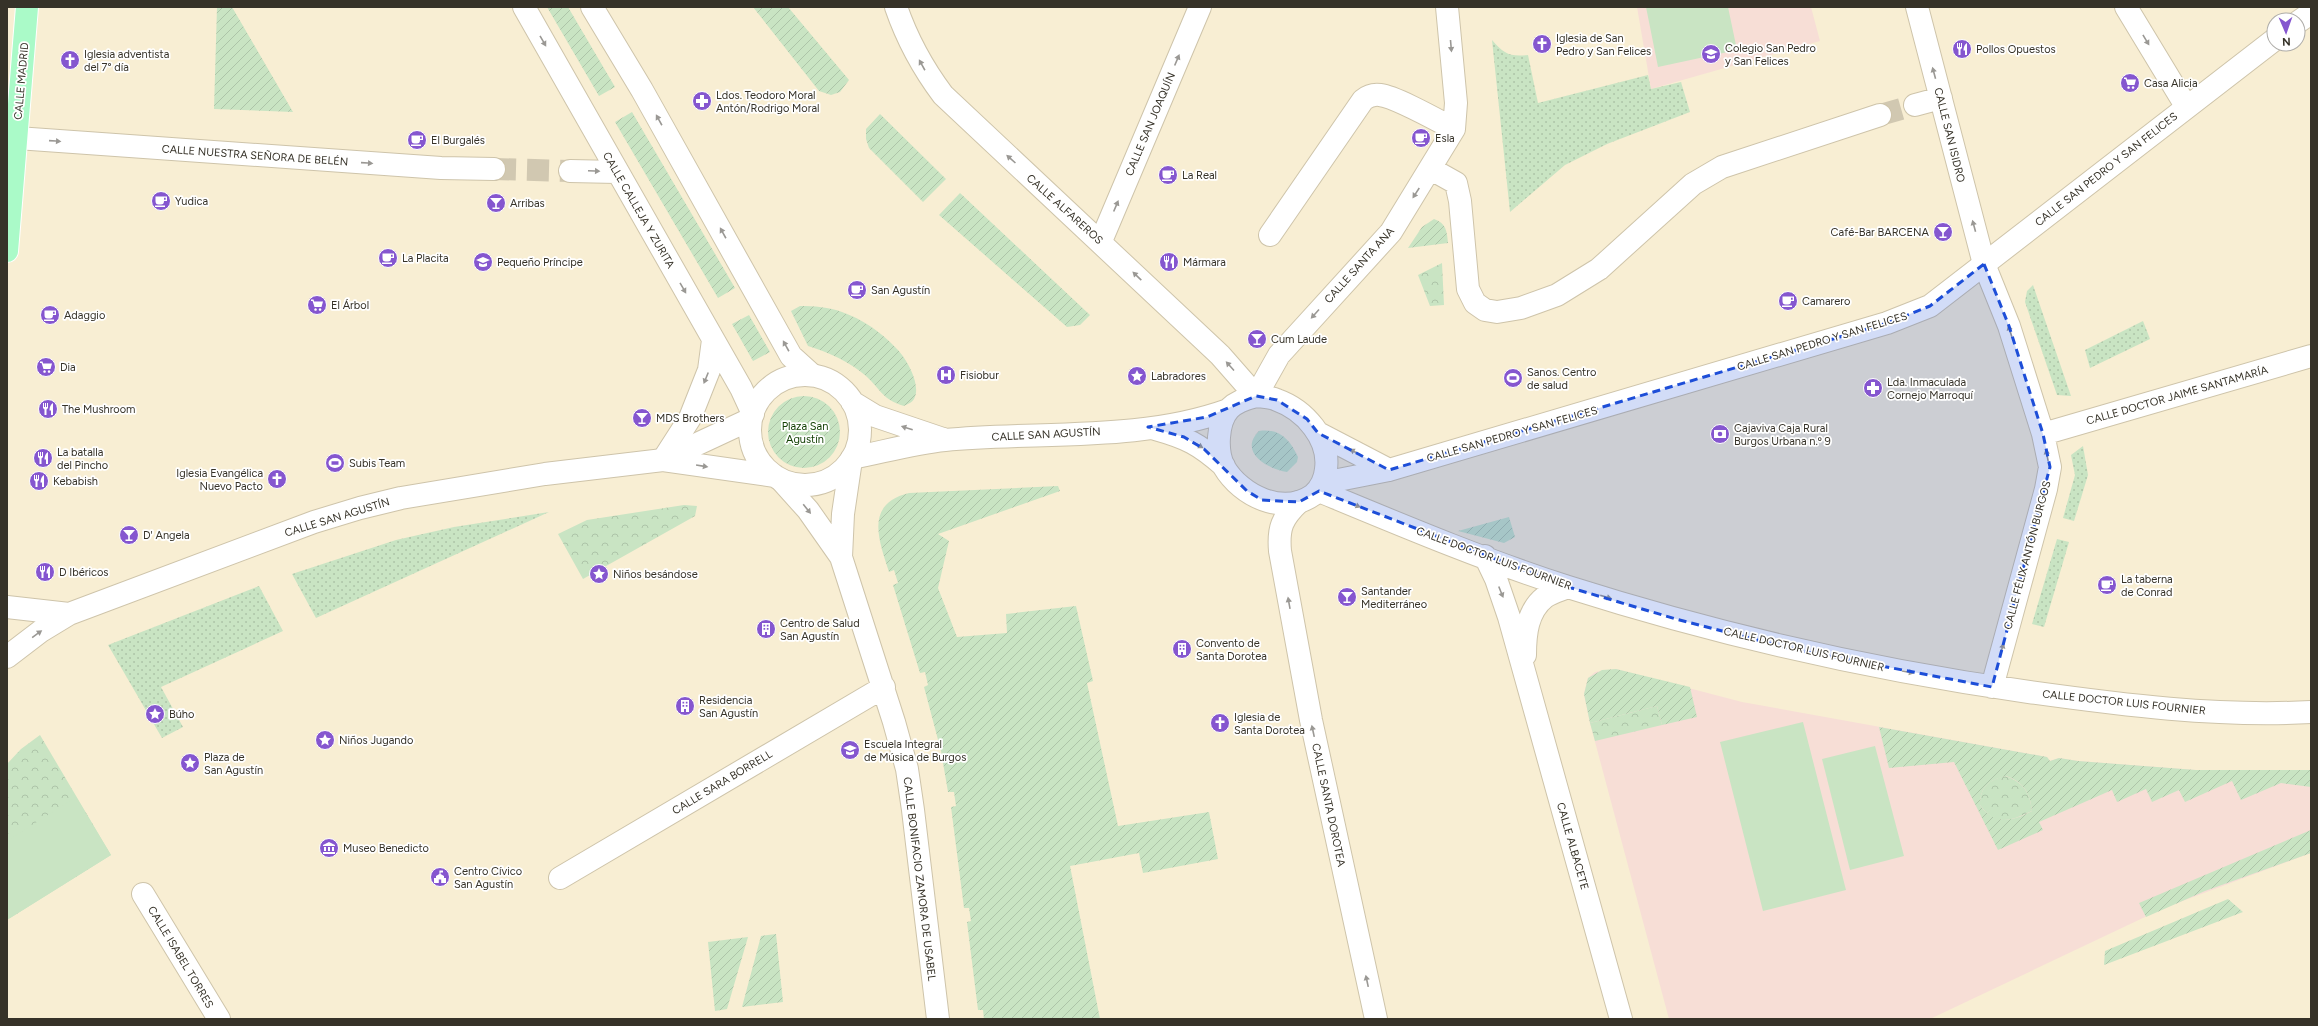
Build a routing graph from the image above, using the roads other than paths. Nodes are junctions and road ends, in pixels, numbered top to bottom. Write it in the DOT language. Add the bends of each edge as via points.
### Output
graph roads {
  1 [pos="27,7"];
  2 [pos="524,7"];
  3 [pos="592,7"];
  4 [pos="896,7"];
  5 [pos="1200,7"];
  6 [pos="1447,7"];
  7 [pos="1917,7"];
  8 [pos="2126,7"];
  9 [pos="2266,46"];
  10 [pos="1941,98"];
  11 [pos="1915,105"];
  12 [pos="2186,106"];
  13 [pos="1880,115"];
  14 [pos="1454,128"];
  15 [pos="16,138"];
  16 [pos="494,169"];
  17 [pos="570,170"];
  18 [pos="1431,170"];
  19 [pos="617,172"];
  20 [pos="1270,235"];
  21 [pos="1101,241"];
  22 [pos="7,251"];
  23 [pos="1984,264"];
  24 [pos="713,340"];
  25 [pos="2311,356"];
  26 [pos="812,375"];
  27 [pos="1256,396"];
  28 [pos="852,402"];
  29 [pos="1228,410"];
  30 [pos="752,417"];
  31 [pos="1148,427"];
  32 [pos="1318,433"];
  33 [pos="2043,434"];
  34 [pos="944,440"];
  35 [pos="852,459"];
  36 [pos="664,460"];
  37 [pos="1224,466"];
  38 [pos="1389,470"];
  39 [pos="778,478"];
  40 [pos="1321,487"];
  41 [pos="1299,502"];
  42 [pos="1485,556"];
  43 [pos="841,557"];
  44 [pos="1568,587"];
  45 [pos="7,607"];
  46 [pos="69,614"];
  47 [pos="7,657"];
  48 [pos="1524,672"];
  49 [pos="884,687"];
  50 [pos="1992,687"];
  51 [pos="2311,712"];
  52 [pos="560,878"];
  53 [pos="143,894"];
  54 [pos="219,1019"];
  55 [pos="938,1019"];
  56 [pos="1376,1019"];
  57 [pos="1621,1019"];
  1 -- 15 [label="main road, CALLE MADRID"];
  2 -- 19 [label="street, CALLE CALLEJA Y ZURITA, one-way"];
  26 -- 3 [label="street, one-way" via="792,356 642,90"];
  21 -- 4 [label="street, CALLE ALFAREROS, one-way" via="943,95 925,72"];
  21 -- 5 [label="street, CALLE SAN JOAQUÍN, one-way"];
  6 -- 14 [label="street, CALLE SANTA ANA, one-way" via="1456,103"];
  10 -- 7 [label="street, CALLE SAN ISIDRO, one-way"];
  8 -- 12 [label="street, one-way"];
  9 -- 12 [label="street, CALLE SAN PEDRO Y SAN FELICES"];
  10 -- 11 [label="street"];
  23 -- 10 [label="street, CALLE SAN ISIDRO, one-way"];
  12 -- 23 [label="street, CALLE SAN PEDRO Y SAN FELICES"];
  13 -- 18 [label="street" via="1722,167 1694,184 1599,268 1557,295 1521,308 1497,312 1485,310 1475,303 1468,289 1456,183"];
  14 -- 18 [label="street, CALLE SANTA ANA"];
  14 -- 20 [label="street" via="1394,100 1380,95 1370,95 1363,100"];
  15 -- 16 [label="street, CALLE NUESTRA SEÑORA DE BELÉN, one-way" via="441,168"];
  15 -- 22 [label="main road, CALLE MADRID"];
  17 -- 19 [label="street, one-way"];
  18 -- 27 [label="street, CALLE SANTA ANA, one-way" via="1391,232 1279,355"];
  19 -- 24 [label="street, CALLE CALLEJA Y ZURITA, one-way"];
  27 -- 21 [label="street, CALLE ALFAREROS, one-way" via="1220,355"];
  33 -- 23 [label="street, CALLE FÉLIX ANTÓN BURGOS, one-way" via="2009,326"];
  23 -- 38 [label="street, CALLE SAN PEDRO Y SAN FELICES" via="1930,306 1887,323"];
  24 -- 30 [label="street, CALLE CALLEJA Y ZURITA" via="741,388"];
  24 -- 36 [label="street, one-way" via="710,370 690,418"];
  25 -- 33 [label="street, CALLE DOCTOR JAIME SANTAMARÍA"];
  26 -- 28 [label="street" via="834,383 847,393"];
  26 -- 30 [label="street" via="795,376 780,381 765,392 756,404"];
  27 -- 29 [label="street" via="1240,400"];
  27 -- 32 [label="street" via="1277,400 1307,419"];
  34 -- 28 [label="street, CALLE SAN AGUSTÍN, one-way" via="875,416"];
  28 -- 35 [label="street" via="859,417 860,433"];
  29 -- 31 [label="street, CALLE SAN AGUSTÍN" via="1207,417"];
  29 -- 37 [label="street" via="1221,424 1219,442"];
  30 -- 36 [label="street, CALLE SAN AGUSTÍN"];
  30 -- 39 [label="street" via="750,437 757,458"];
  31 -- 34 [label="street, CALLE SAN AGUSTÍN"];
  31 -- 37 [label="street, CALLE SAN AGUSTÍN, one-way" via="1184,437 1204,449"];
  38 -- 32 [label="street, one-way"];
  32 -- 40 [label="street" via="1326,448 1327,462"];
  50 -- 33 [label="street, CALLE FÉLIX ANTÓN BURGOS, one-way" via="2046,489 2050,468"];
  34 -- 35 [label="street, CALLE SAN AGUSTÍN"];
  35 -- 39 [label="street" via="838,474 822,482 802,485"];
  35 -- 43 [label="street, CALLE BONIFACIO ZAMORA DE USABEL" via="843,514"];
  36 -- 39 [label="street, CALLE SAN AGUSTÍN, one-way"];
  36 -- 46 [label="street, CALLE SAN AGUSTÍN" via="544,474 360,508 314,522"];
  37 -- 41 [label="street" via="1234,479 1262,500 1279,504"];
  38 -- 40 [label="street, CALLE SAN PEDRO Y SAN FELICES"];
  39 -- 43 [label="street, CALLE BONIFACIO ZAMORA DE USABEL, one-way" via="808,510"];
  40 -- 41 [label="street"];
  40 -- 42 [label="street, CALLE DOCTOR LUIS FOURNIER, one-way"];
  56 -- 41 [label="street, CALLE SANTA DOROTEA, one-way" via="1311,720 1280,551 1281,525 1286,514"];
  42 -- 44 [label="street, CALLE DOCTOR LUIS FOURNIER"];
  42 -- 48 [label="street, CALLE ALBACETE, one-way" via="1504,600"];
  43 -- 49 [label="street, CALLE BONIFACIO ZAMORA DE USABEL"];
  44 -- 48 [label="street, CALLE ALBACETE" via="1545,597 1530,618 1525,635"];
  44 -- 50 [label="street, CALLE DOCTOR LUIS FOURNIER, one-way" via="1776,645"];
  45 -- 46 [label="street, CALLE SAN AGUSTÍN"];
  47 -- 46 [label="street, CALLE SAN AGUSTÍN, one-way"];
  48 -- 57 [label="street, CALLE ALBACETE"];
  49 -- 52 [label="street, CALLE SARA BORRELL"];
  49 -- 55 [label="street, CALLE BONIFACIO ZAMORA DE USABEL" via="907,769"];
  50 -- 51 [label="street, CALLE DOCTOR LUIS FOURNIER" via="2186,711 2259,714"];
  53 -- 54 [label="street, CALLE ISABEL TORRES"];
}
